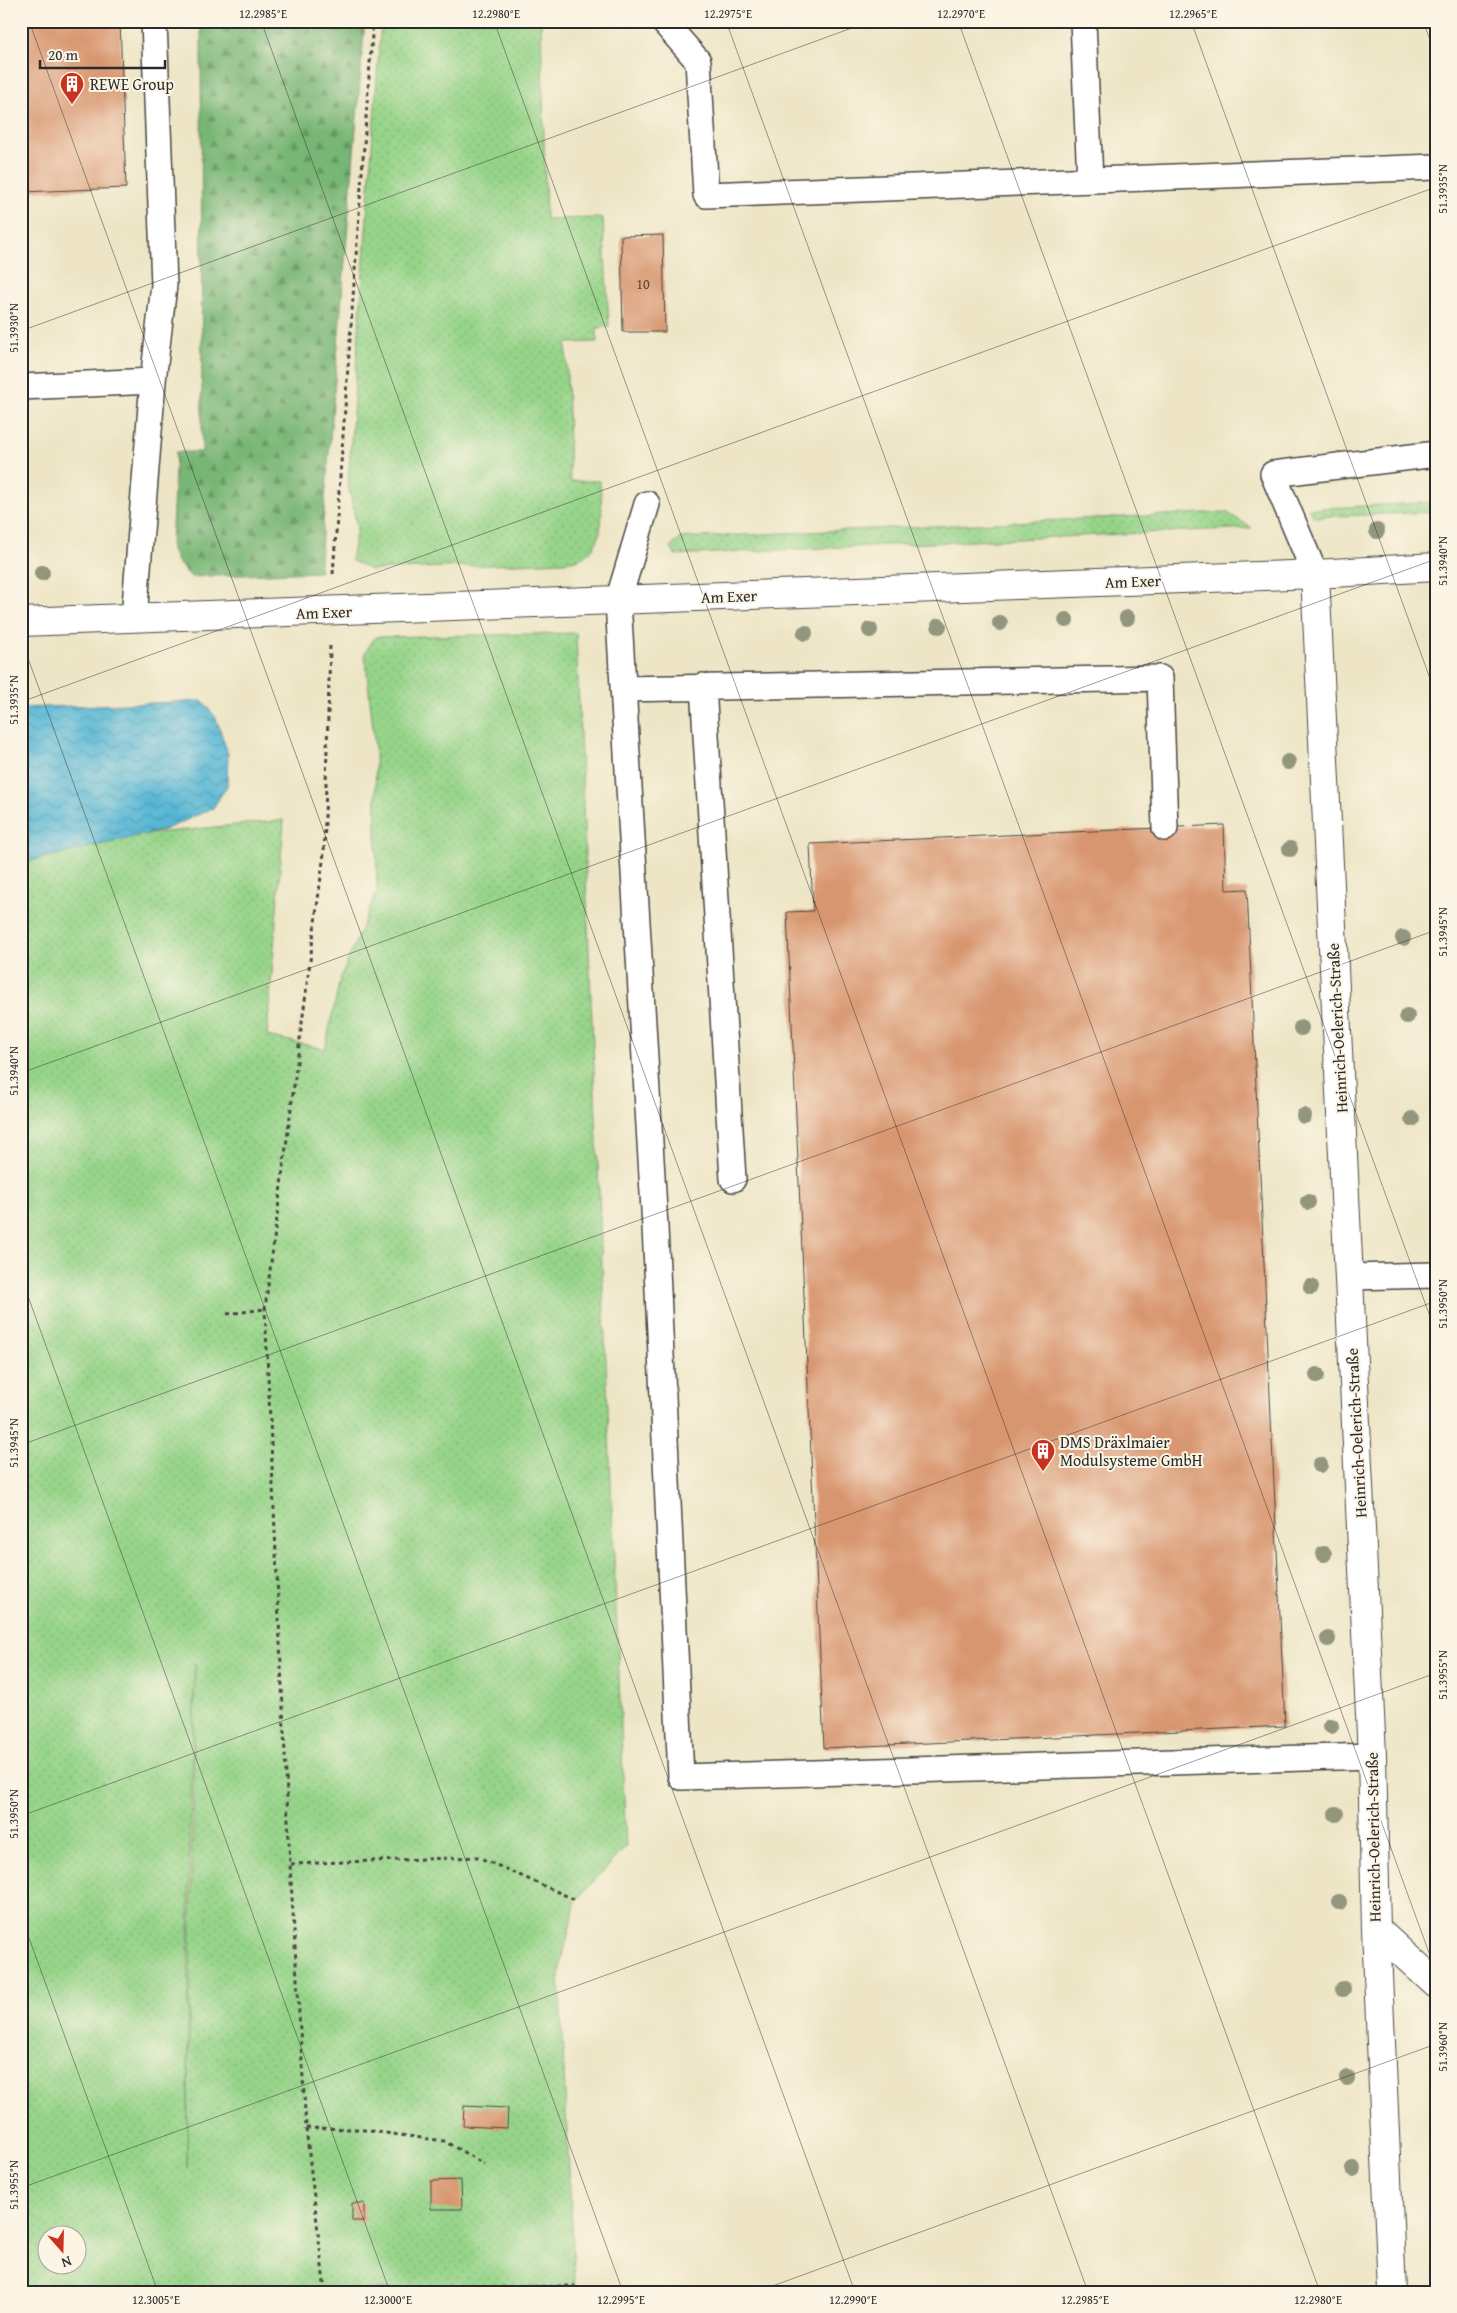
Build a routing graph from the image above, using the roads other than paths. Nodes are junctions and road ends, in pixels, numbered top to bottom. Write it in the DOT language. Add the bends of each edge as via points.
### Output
graph roads {
  1 [pos="154,21"];
  2 [pos="663,21"];
  3 [pos="1083,21"];
  4 [pos="1436,167"];
  5 [pos="1090,180"];
  6 [pos="153,381"];
  7 [pos="21,386"];
  8 [pos="1436,454"];
  9 [pos="647,504"];
  10 [pos="1436,567"];
  11 [pos="1315,574"];
  12 [pos="618,601"];
  13 [pos="134,618"];
  14 [pos="21,622"];
  15 [pos="703,686"];
  16 [pos="623,689"];
  17 [pos="1165,828"];
  18 [pos="733,1179"];
  19 [pos="1436,1275"];
  20 [pos="1349,1277"];
  21 [pos="1372,1756"];
  22 [pos="1376,1929"];
  23 [pos="1436,1984"];
  24 [pos="1392,2292"];
  1 -- 6 [label="lane" via="164,285"];
  2 -- 5 [label="lane" via="698,61 706,195"];
  3 -- 5 [label="lane"];
  4 -- 5 [label="lane"];
  6 -- 7 [label="lane"];
  6 -- 13 [label="lane"];
  8 -- 11 [label="lane" via="1274,474"];
  9 -- 12 [label="lane"];
  10 -- 11 [label="street, Am Exer"];
  11 -- 12 [label="street, Am Exer"];
  11 -- 20 [label="street, Heinrich-Oelerich-Straße"];
  12 -- 13 [label="street, Am Exer"];
  12 -- 16 [label="lane"];
  13 -- 14 [label="street, Am Exer"];
  15 -- 16 [label="lane"];
  15 -- 17 [label="lane" via="1160,678"];
  15 -- 18 [label="lane"];
  16 -- 21 [label="lane" via="655,1217 681,1777"];
  19 -- 20 [label="lane"];
  20 -- 21 [label="street, Heinrich-Oelerich-Straße"];
  21 -- 22 [label="street, Heinrich-Oelerich-Straße"];
  22 -- 23 [label="street"];
  22 -- 24 [label="street, Heinrich-Oelerich-Straße"];
}
